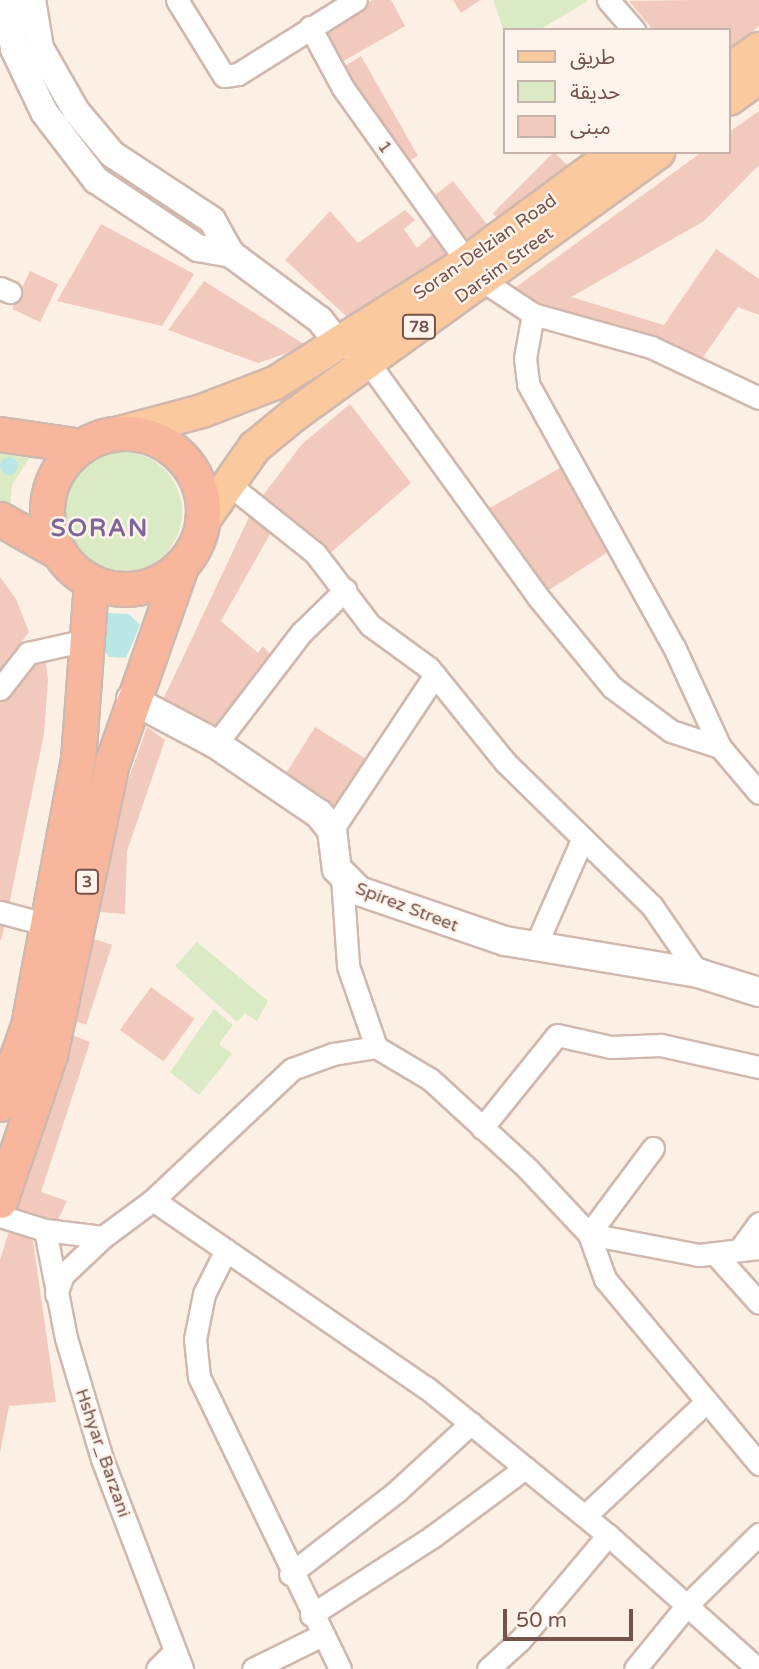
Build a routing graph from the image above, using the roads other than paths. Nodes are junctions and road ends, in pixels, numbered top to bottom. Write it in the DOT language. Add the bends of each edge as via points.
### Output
graph roads {
  1 [pos="6,0"];
  2 [pos="32,0"];
  3 [pos="177,0"];
  4 [pos="356,0"];
  5 [pos="608,0"];
  6 [pos="0,6"];
  7 [pos="310,27"];
  8 [pos="632,28"];
  9 [pos="751,69"];
  10 [pos="731,96"];
  11 [pos="614,154"];
  12 [pos="655,154"];
  13 [pos="231,254"];
  14 [pos="475,272"];
  15 [pos="533,314"];
  16 [pos="340,346"];
  17 [pos="368,362"];
  18 [pos="759,398"];
  19 [pos="120,433"];
  20 [pos="0,434"];
  21 [pos="81,446"];
  22 [pos="226,482"];
  23 [pos="0,519"];
  24 [pos="202,522"];
  25 [pos="60,553"];
  26 [pos="181,566"];
  27 [pos="91,581"];
  28 [pos="345,590"];
  29 [pos="87,640"];
  30 [pos="435,675"];
  31 [pos="0,689"];
  32 [pos="131,699"];
  33 [pos="216,744"];
  34 [pos="720,747"];
  35 [pos="759,793"];
  36 [pos="332,830"];
  37 [pos="583,838"];
  38 [pos="342,877"];
  39 [pos="0,912"];
  40 [pos="49,925"];
  41 [pos="534,949"];
  42 [pos="698,973"];
  43 [pos="759,992"];
  44 [pos="376,1047"];
  45 [pos="759,1067"];
  46 [pos="0,1104"];
  47 [pos="482,1128"];
  48 [pos="653,1148"];
  49 [pos="153,1200"];
  50 [pos="0,1201"];
  51 [pos="0,1216"];
  52 [pos="759,1223"];
  53 [pos="45,1230"];
  54 [pos="589,1234"];
  55 [pos="103,1237"];
  56 [pos="750,1248"];
  57 [pos="226,1250"];
  58 [pos="716,1255"];
  59 [pos="56,1294"];
  60 [pos="759,1303"];
  61 [pos="706,1402"];
  62 [pos="471,1423"];
  63 [pos="759,1464"];
  64 [pos="525,1468"];
  65 [pos="584,1516"];
  66 [pos="608,1535"];
  67 [pos="759,1535"];
  68 [pos="290,1574"];
  69 [pos="688,1604"];
  70 [pos="312,1615"];
  71 [pos="322,1635"];
  72 [pos="178,1660"];
  73 [pos="753,1661"];
  74 [pos="157,1669"];
  75 [pos="253,1669"];
  76 [pos="340,1669"];
  77 [pos="488,1669"];
  78 [pos="635,1669"];
  1 -- 6 [label="street"];
  1 -- 13 [label="street" via="14,49 44,112 96,180 198,248"];
  2 -- 13 [label="street" via="40,48 76,111 112,154 212,220"];
  3 -- 7 [label="street" via="224,76 238,74"];
  4 -- 7 [label="street"];
  5 -- 8 [label="street"];
  7 -- 14 [label="street, 1" via="343,88"];
  9 -- 10 [label="main road"];
  11 -- 14 [label="main road, Soran-Delzian Road / 78"];
  12 -- 14 [label="main road, Darsim Street / 78"];
  13 -- 16 [label="street" via="320,320"];
  14 -- 15 [label="street"];
  14 -- 16 [label="main road, Soran-Delzian Road / 78"];
  14 -- 17 [label="main road, Darsim Street / 78"];
  15 -- 18 [label="street" via="651,346"];
  15 -- 34 [label="street" via="525,358 528,384 674,648"];
  16 -- 19 [label="main road, Soran-Delzian Road / 78" via="275,383 224,404"];
  17 -- 22 [label="main road, Darsim Street / 78" via="255,447"];
  17 -- 34 [label="street" via="544,605 612,687 671,731"];
  19 -- 21 [label="highway, 3"];
  19 -- 24 [label="highway, 3" via="154,439 182,458 200,488"];
  20 -- 21 [label="highway, 3"];
  21 -- 25 [label="highway" via="63,463 48,497 47,522"];
  22 -- 24 [label="main road, Darsim Street / 78"];
  22 -- 28 [label="street" via="315,553"];
  23 -- 25 [label="highway"];
  24 -- 26 [label="highway, 3" via="195,545"];
  25 -- 27 [label="highway"];
  26 -- 27 [label="highway" via="162,580 139,588 114,589"];
  26 -- 32 [label="highway, 3"];
  27 -- 29 [label="highway, 3"];
  28 -- 30 [label="street" via="370,625"];
  28 -- 33 [label="street" via="301,633"];
  29 -- 31 [label="street" via="27,653"];
  29 -- 40 [label="highway, 3" via="78,760"];
  30 -- 36 [label="street"];
  30 -- 37 [label="street" via="505,762"];
  32 -- 33 [label="main road"];
  32 -- 50 [label="highway, 3" via="112,762 50,1054"];
  33 -- 36 [label="main road" via="319,814"];
  34 -- 35 [label="street"];
  36 -- 38 [label="main road, Spirez Street" via="334,860"];
  37 -- 41 [label="street"];
  37 -- 42 [label="street" via="652,906"];
  38 -- 41 [label="main road, Spirez Street" via="359,891"];
  38 -- 44 [label="street" via="348,966"];
  39 -- 40 [label="street"];
  40 -- 46 [label="highway, 3" via="28,1026"];
  41 -- 42 [label="main road, Spirez Street"];
  42 -- 43 [label="main road, Spirez Street"];
  44 -- 47 [label="street" via="429,1079"];
  44 -- 49 [label="street" via="333,1054 292,1069"];
  45 -- 47 [label="street" via="661,1045 611,1047 557,1035"];
  47 -- 54 [label="street"];
  48 -- 54 [label="street"];
  49 -- 55 [label="street"];
  49 -- 57 [label="street"];
  51 -- 53 [label="street"];
  52 -- 56 [label="street"];
  53 -- 55 [label="street"];
  53 -- 59 [label="street, Hshyar_Barzani"];
  54 -- 58 [label="street"];
  54 -- 61 [label="street" via="605,1279"];
  55 -- 59 [label="street" via="63,1275"];
  56 -- 58 [label="street"];
  57 -- 62 [label="street"];
  57 -- 68 [label="street" via="204,1294 195,1339 199,1377"];
  58 -- 60 [label="street"];
  59 -- 72 [label="street, Hshyar_Barzani" via="102,1459"];
  61 -- 63 [label="street"];
  61 -- 65 [label="street"];
  62 -- 64 [label="street"];
  62 -- 68 [label="street" via="396,1492"];
  64 -- 65 [label="street"];
  64 -- 70 [label="street"];
  65 -- 66 [label="street"];
  66 -- 69 [label="street"];
  66 -- 77 [label="street" via="520,1640"];
  67 -- 69 [label="street"];
  68 -- 70 [label="street"];
  69 -- 73 [label="street"];
  69 -- 78 [label="street"];
  70 -- 71 [label="street"];
  71 -- 75 [label="street"];
  71 -- 76 [label="street"];
  72 -- 74 [label="street"];
}
